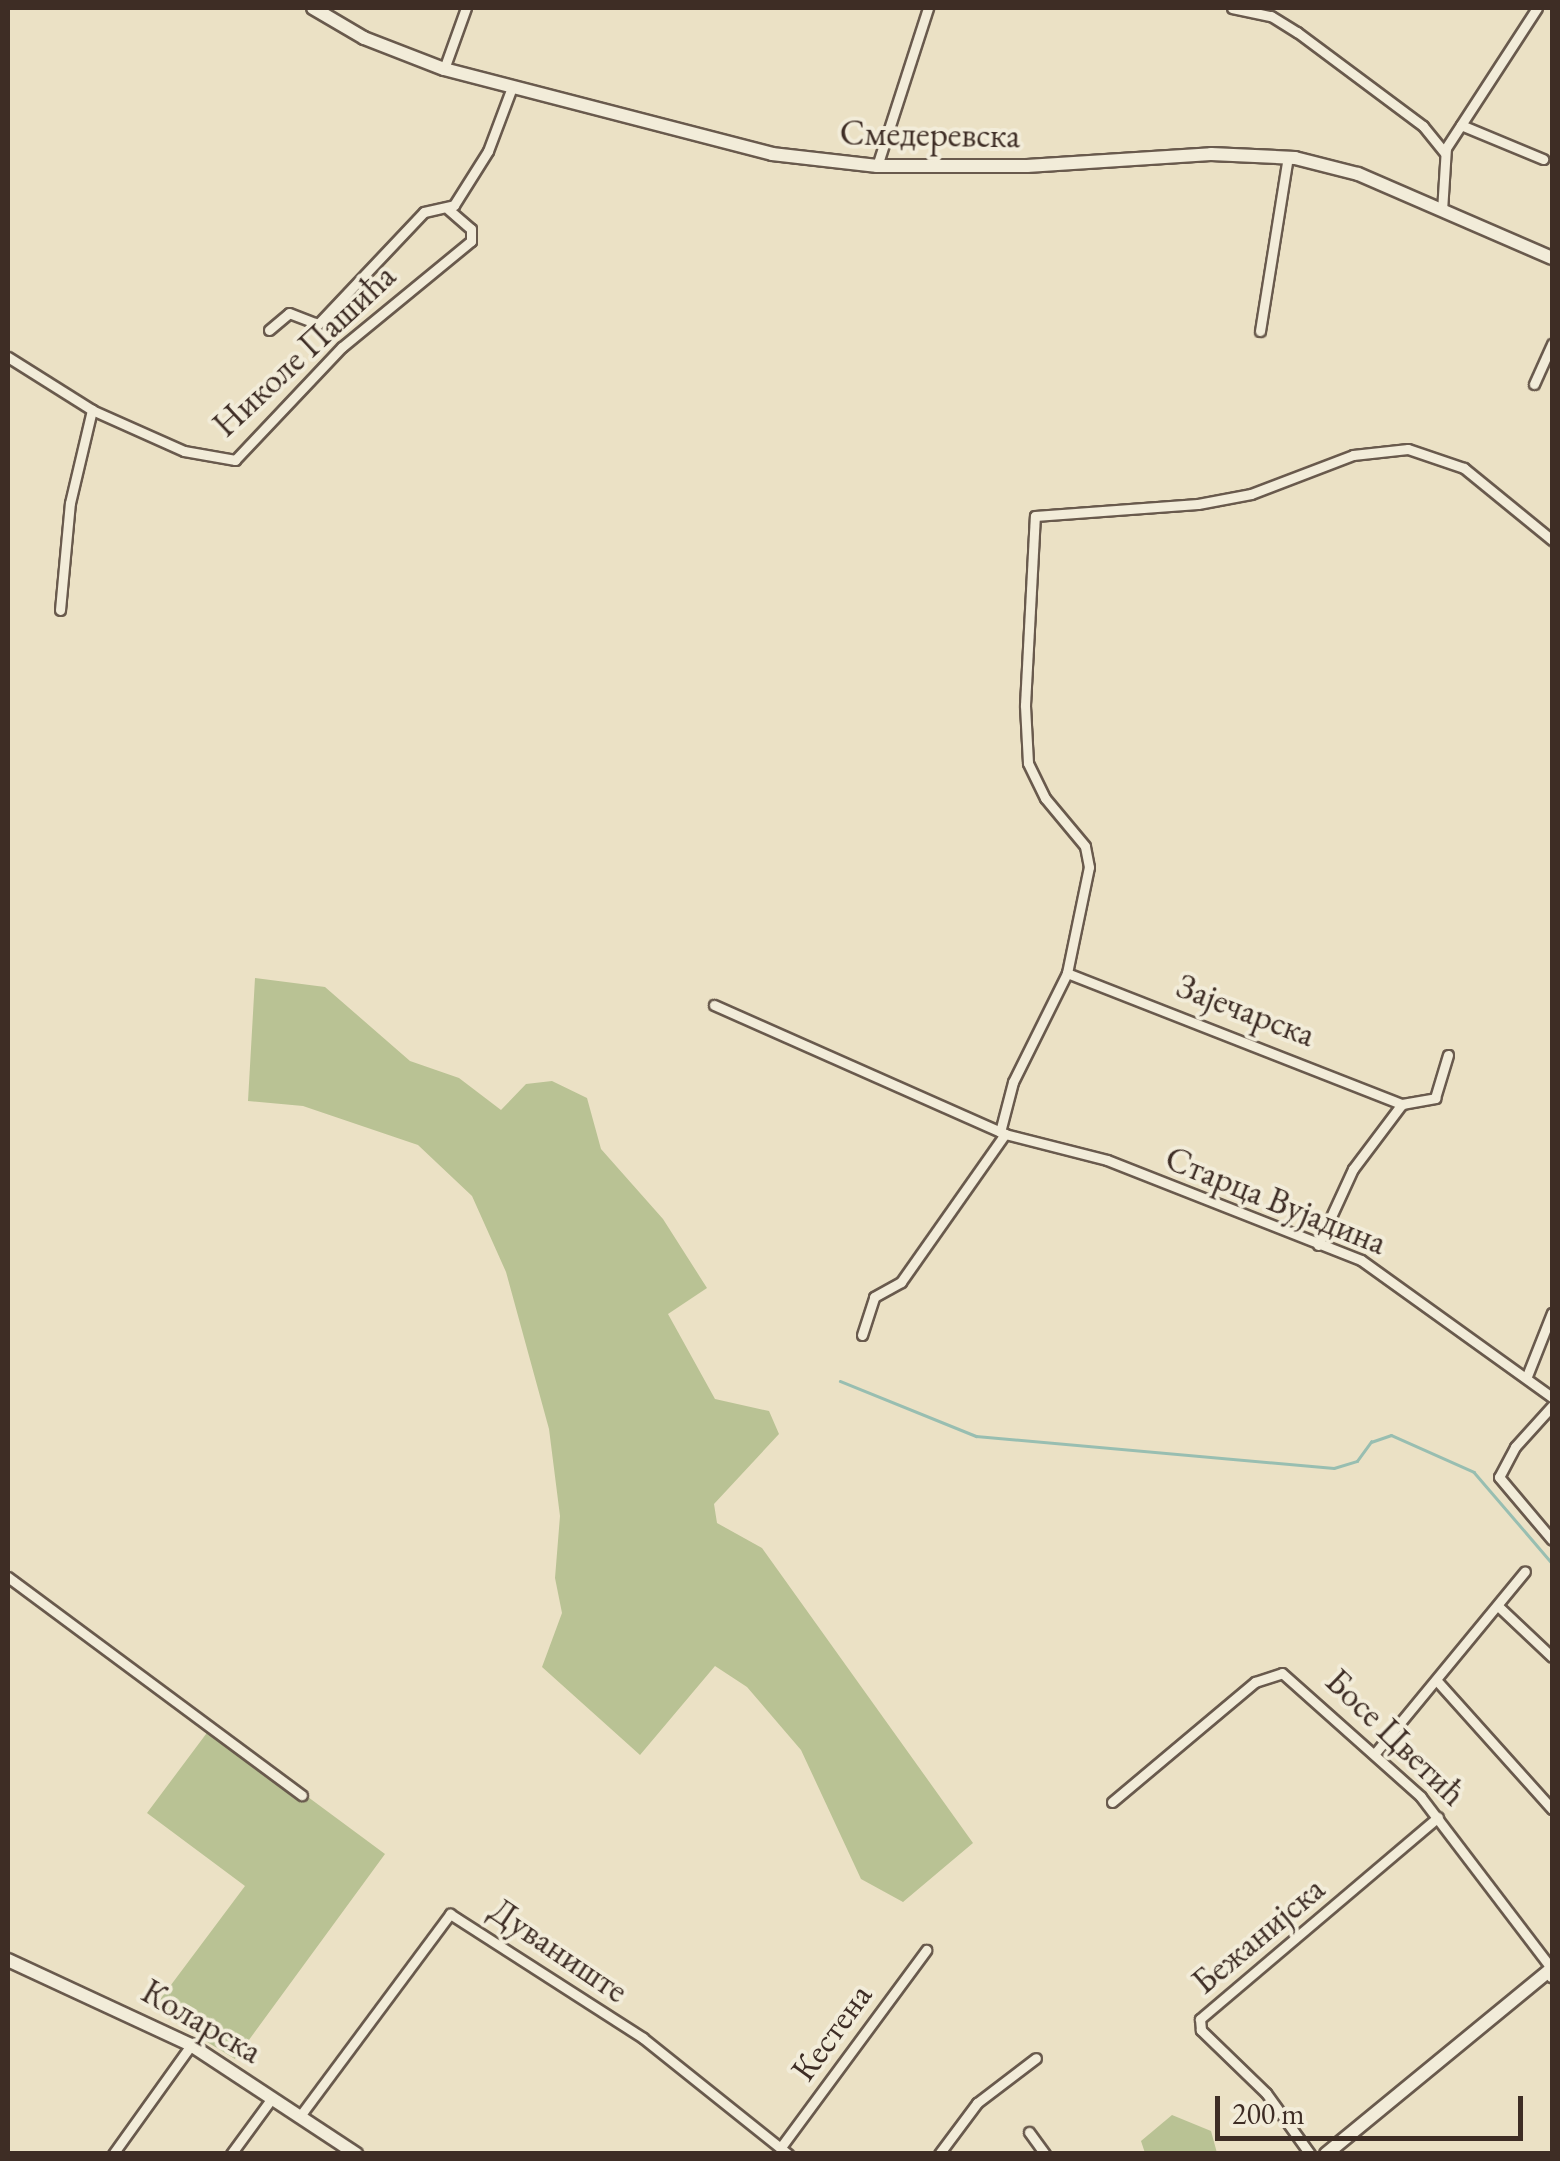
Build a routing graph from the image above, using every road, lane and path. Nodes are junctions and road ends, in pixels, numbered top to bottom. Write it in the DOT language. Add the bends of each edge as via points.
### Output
graph roads {
  1 [pos="313,8"];
  2 [pos="466,8"];
  3 [pos="928,8"];
  4 [pos="1232,8"];
  5 [pos="1538,8"];
  6 [pos="444,69"];
  7 [pos="512,87"];
  8 [pos="1462,126"];
  9 [pos="1444,153"];
  10 [pos="1288,157"];
  11 [pos="1543,159"];
  12 [pos="876,166"];
  13 [pos="448,209"];
  14 [pos="1442,211"];
  15 [pos="1552,258"];
  16 [pos="269,330"];
  17 [pos="1260,331"];
  18 [pos="1552,344"];
  19 [pos="8,356"];
  20 [pos="1534,384"];
  21 [pos="92,410"];
  22 [pos="1552,540"];
  23 [pos="60,610"];
  24 [pos="1067,973"];
  25 [pos="714,1005"];
  26 [pos="1448,1055"];
  27 [pos="1402,1104"];
  28 [pos="1002,1133"];
  29 [pos="1318,1245"];
  30 [pos="1552,1313"];
  31 [pos="862,1335"];
  32 [pos="1527,1376"];
  33 [pos="1552,1397"];
  34 [pos="1552,1406"];
  35 [pos="1552,1540"];
  36 [pos="1524,1571"];
  37 [pos="8,1577"];
  38 [pos="1498,1606"];
  39 [pos="1552,1657"];
  40 [pos="1438,1682"];
  41 [pos="1376,1752"];
  42 [pos="302,1796"];
  43 [pos="1112,1802"];
  44 [pos="1552,1808"];
  45 [pos="1438,1817"];
  46 [pos="926,1950"];
  47 [pos="8,1960"];
  48 [pos="1551,1972"];
  49 [pos="191,2045"];
  50 [pos="1036,2058"];
  51 [pos="272,2098"];
  52 [pos="300,2116"];
  53 [pos="1030,2132"];
  54 [pos="784,2150"];
  55 [pos="113,2154"];
  56 [pos="231,2154"];
  57 [pos="356,2154"];
  58 [pos="939,2154"];
  59 [pos="1045,2154"];
  60 [pos="1310,2154"];
  61 [pos="1326,2154"];
  1 -- 6 [label="main road, Смедеревска" via="364,38"];
  2 -- 6 [label="street"];
  3 -- 12 [label="street"];
  4 -- 9 [label="street" via="1271,16 1298,32 1424,126"];
  5 -- 8 [label="street"];
  6 -- 7 [label="main road, Смедеревска"];
  7 -- 12 [label="main road, Смедеревска" via="772,154"];
  7 -- 13 [label="street" via="488,151"];
  8 -- 9 [label="street"];
  8 -- 11 [label="street"];
  9 -- 14 [label="street"];
  10 -- 12 [label="main road, Смедеревска"];
  10 -- 14 [label="main road, Смедеревска" via="1358,174"];
  10 -- 17 [label="street"];
  13 -- 16 [label="street" via="424,212 318,324 289,313"];
  13 -- 21 [label="street, Николе Пашића" via="471,229 471,241 342,347 235,460 184,451"];
  14 -- 15 [label="main road, Смедеревска"];
  18 -- 20 [label="street"];
  19 -- 21 [label="street"];
  21 -- 23 [label="street" via="70,503"];
  22 -- 24 [label="street" via="1464,468 1426,452 1372,450 1286,482 1198,504 1035,516 1026,744 1034,781 1089,855"];
  24 -- 27 [label="street, Зајечарска"];
  24 -- 28 [label="street" via="1013,1082"];
  25 -- 28 [label="street, Старца Вујадина"];
  26 -- 27 [label="street" via="1435,1098"];
  27 -- 29 [label="street" via="1353,1169"];
  28 -- 29 [label="street, Старца Вујадина" via="1107,1160"];
  28 -- 31 [label="street" via="901,1282 874,1297"];
  29 -- 32 [label="street, Старца Вујадина" via="1387,1274 1464,1338"];
  30 -- 32 [label="street"];
  32 -- 33 [label="street, Старца Вујадина"];
  34 -- 35 [label="street" via="1515,1447 1499,1477"];
  36 -- 38 [label="street"];
  37 -- 42 [label="street"];
  38 -- 39 [label="street"];
  38 -- 40 [label="street"];
  40 -- 41 [label="street"];
  40 -- 44 [label="street"];
  41 -- 43 [label="street, Босе Цветић" via="1286,1675 1272,1674"];
  41 -- 45 [label="street, Босе Цветић"];
  45 -- 48 [label="street, Босе Цветић"];
  45 -- 60 [label="street, Бежанијска" via="1200,2020 1201,2030 1266,2093"];
  46 -- 54 [label="street, Кестена"];
  47 -- 49 [label="main road, Коларска"];
  48 -- 61 [label="main road"];
  49 -- 51 [label="main road, Коларска"];
  49 -- 55 [label="street"];
  50 -- 58 [label="street" via="978,2103"];
  51 -- 52 [label="main road, Коларска"];
  51 -- 56 [label="street"];
  52 -- 54 [label="street, Дуваниште" via="450,1914 643,2038"];
  52 -- 57 [label="main road, Коларска"];
  53 -- 59 [label="street"];
}
